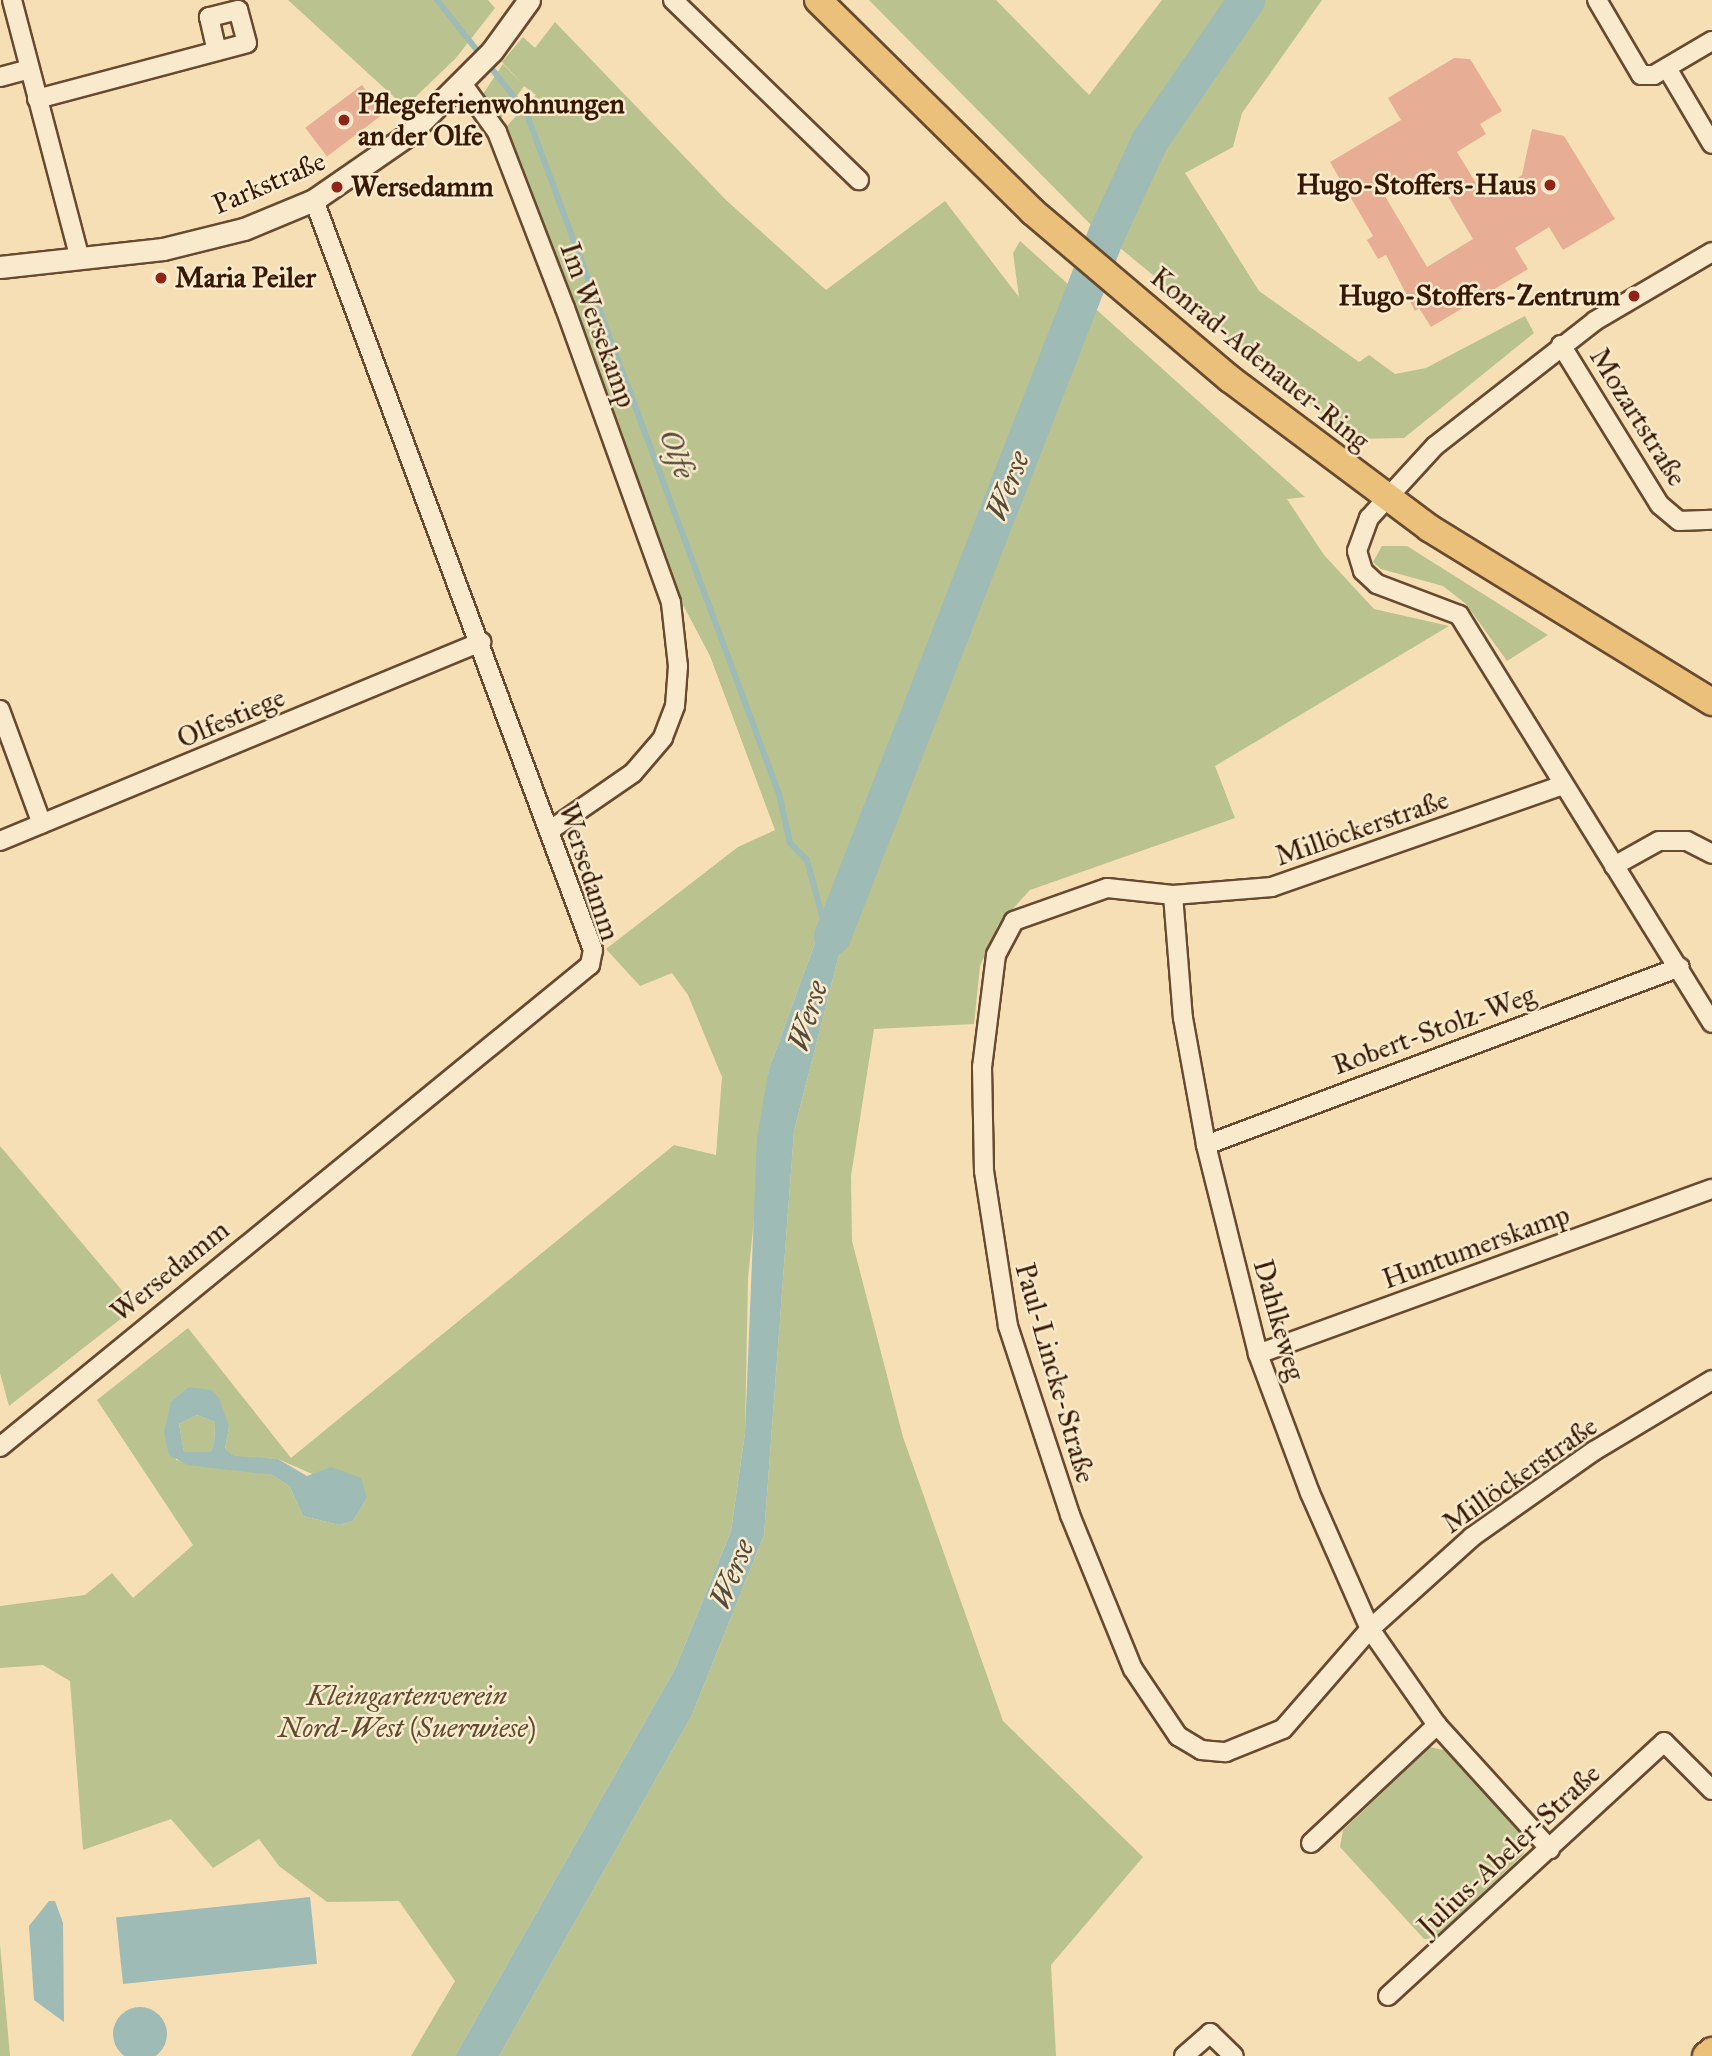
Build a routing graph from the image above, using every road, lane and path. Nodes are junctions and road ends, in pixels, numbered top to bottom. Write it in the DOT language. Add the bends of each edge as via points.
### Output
graph roads {
  1 [pos="12,0"];
  2 [pos="529,0"];
  3 [pos="673,0"];
  4 [pos="818,0"];
  5 [pos="1597,0"];
  6 [pos="1712,41"];
  7 [pos="218,51"];
  8 [pos="1667,68"];
  9 [pos="29,69"];
  10 [pos="0,77"];
  11 [pos="461,82"];
  12 [pos="37,99"];
  13 [pos="1712,144"];
  14 [pos="859,180"];
  15 [pos="314,200"];
  16 [pos="1712,252"];
  17 [pos="79,256"];
  18 [pos="0,267"];
  19 [pos="1561,345"];
  20 [pos="1385,497"];
  21 [pos="1712,520"];
  22 [pos="481,642"];
  23 [pos="1712,702"];
  24 [pos="0,710"];
  25 [pos="1563,785"];
  26 [pos="42,824"];
  27 [pos="549,831"];
  28 [pos="0,841"];
  29 [pos="1712,854"];
  30 [pos="1614,866"];
  31 [pos="1173,895"];
  32 [pos="1680,967"];
  33 [pos="1712,1023"];
  34 [pos="1206,1145"];
  35 [pos="1712,1189"];
  36 [pos="1258,1354"];
  37 [pos="1712,1380"];
  38 [pos="0,1438"];
  39 [pos="0,1447"];
  40 [pos="1370,1629"];
  41 [pos="1437,1725"];
  42 [pos="1712,1790"];
  43 [pos="1311,1843"];
  44 [pos="1550,1849"];
  45 [pos="1388,1996"];
  46 [pos="1712,2051"];
  47 [pos="1184,2056"];
  48 [pos="1234,2056"];
  49 [pos="1706,2056"];
  1 -- 9 [label="street"];
  2 -- 11 [label="street, Parkstraße"];
  3 -- 14 [label="street"];
  4 -- 20 [label="main road, Konrad-Adenauer-Ring" via="1061,238"];
  5 -- 8 [label="street" via="1641,75"];
  6 -- 8 [label="street"];
  7 -- 12 [label="street"];
  8 -- 13 [label="street"];
  9 -- 10 [label="street"];
  9 -- 12 [label="street"];
  11 -- 15 [label="street, Parkstraße" via="398,144"];
  11 -- 27 [label="street, Im Wersekamp" via="497,132 671,603 678,666 663,738 633,773"];
  12 -- 17 [label="street"];
  15 -- 17 [label="street, Parkstraße" via="244,229 163,249"];
  15 -- 22 [label="street, Wersedamm"];
  16 -- 19 [label="street"];
  17 -- 18 [label="street, Parkstraße"];
  19 -- 20 [label="street" via="1435,446"];
  19 -- 21 [label="street, Mozartstraße" via="1660,505 1679,521"];
  20 -- 23 [label="main road, Konrad-Adenauer-Ring" via="1558,612"];
  20 -- 25 [label="street" via="1362,530 1357,551 1363,571 1377,584 1458,615"];
  22 -- 26 [label="street, Olfestiege"];
  22 -- 27 [label="street, Wersedamm"];
  24 -- 26 [label="street"];
  25 -- 30 [label="street"];
  25 -- 31 [label="street, Millöckerstraße" via="1272,887"];
  26 -- 28 [label="street, Olfestiege"];
  27 -- 39 [label="street, Wersedamm" via="593,950 590,965"];
  29 -- 30 [label="street" via="1687,841 1659,841"];
  30 -- 32 [label="street"];
  31 -- 34 [label="street, Dahlkeweg" via="1183,1018"];
  31 -- 40 [label="street, Paul-Lincke-Straße" via="1107,888 1053,902 1014,921 996,955 984,1031 984,1171 1008,1326 1070,1515 1133,1669 1178,1736 1201,1750 1226,1752 1259,1744 1283,1729"];
  32 -- 33 [label="street"];
  32 -- 34 [label="street, Robert-Stolz-Weg"];
  34 -- 36 [label="street, Dahlkeweg"];
  35 -- 36 [label="street, Huntumerskamp"];
  36 -- 40 [label="street, Dahlkeweg"];
  37 -- 40 [label="street, Millöckerstraße" via="1594,1451 1472,1537"];
  38 -- 39 [label="street"];
  40 -- 41 [label="street, Dahlkeweg"];
  41 -- 43 [label="street"];
  41 -- 44 [label="street, Dahlkeweg"];
  42 -- 44 [label="street, Julius-Abeler-Straße" via="1664,1742"];
  44 -- 45 [label="street, Julius-Abeler-Straße"];
  46 -- 49 [label="main road"];
  47 -- 48 [label="street" via="1210,2033"];
}
